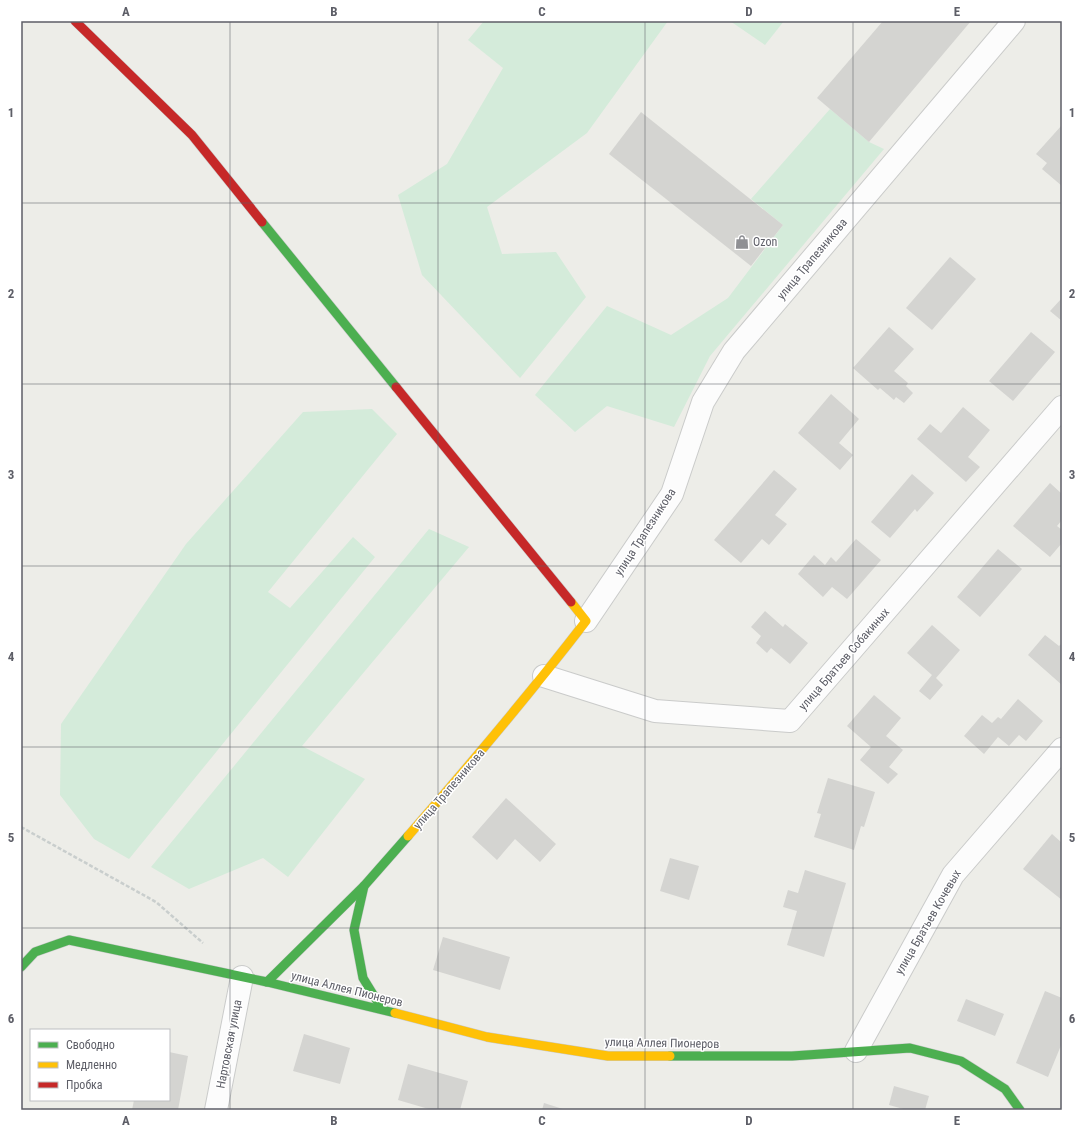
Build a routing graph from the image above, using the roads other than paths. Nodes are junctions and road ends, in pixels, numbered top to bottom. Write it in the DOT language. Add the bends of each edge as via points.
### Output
graph roads {
  1 [pos="75,21"];
  2 [pos="1014,21"];
  3 [pos="1062,407"];
  4 [pos="586,621"];
  5 [pos="544,676"];
  6 [pos="1062,749"];
  7 [pos="364,886"];
  8 [pos="21,967"];
  9 [pos="242,977"];
  10 [pos="267,982"];
  11 [pos="382,1009"];
  12 [pos="856,1051"];
  13 [pos="216,1110"];
  14 [pos="1020,1110"];
  1 -- 4 [label="street" via="192,135"];
  2 -- 4 [label="street, улица Трапезникова" via="734,351 703,402 672,494"];
  3 -- 5 [label="street, улица Братьев Собакиных" via="790,721 656,711"];
  4 -- 5 [label="street, улица Трапезникова"];
  5 -- 7 [label="street, улица Трапезникова" via="482,752"];
  6 -- 12 [label="street, улица Братьев Кочевых" via="953,875"];
  7 -- 10 [label="street, улица Трапезникова"];
  7 -- 11 [label="street" via="354,930 363,978"];
  8 -- 9 [label="street, улица Аллея Пионеров" via="35,952 69,940"];
  9 -- 10 [label="street, улица Аллея Пионеров"];
  9 -- 13 [label="street, Нартовская улица"];
  10 -- 11 [label="street, улица Аллея Пионеров"];
  11 -- 12 [label="street, улица Аллея Пионеров" via="487,1037 608,1056 792,1056"];
  12 -- 14 [label="street, улица Аллея Пионеров" via="910,1048 961,1061 1004,1089"];
}
